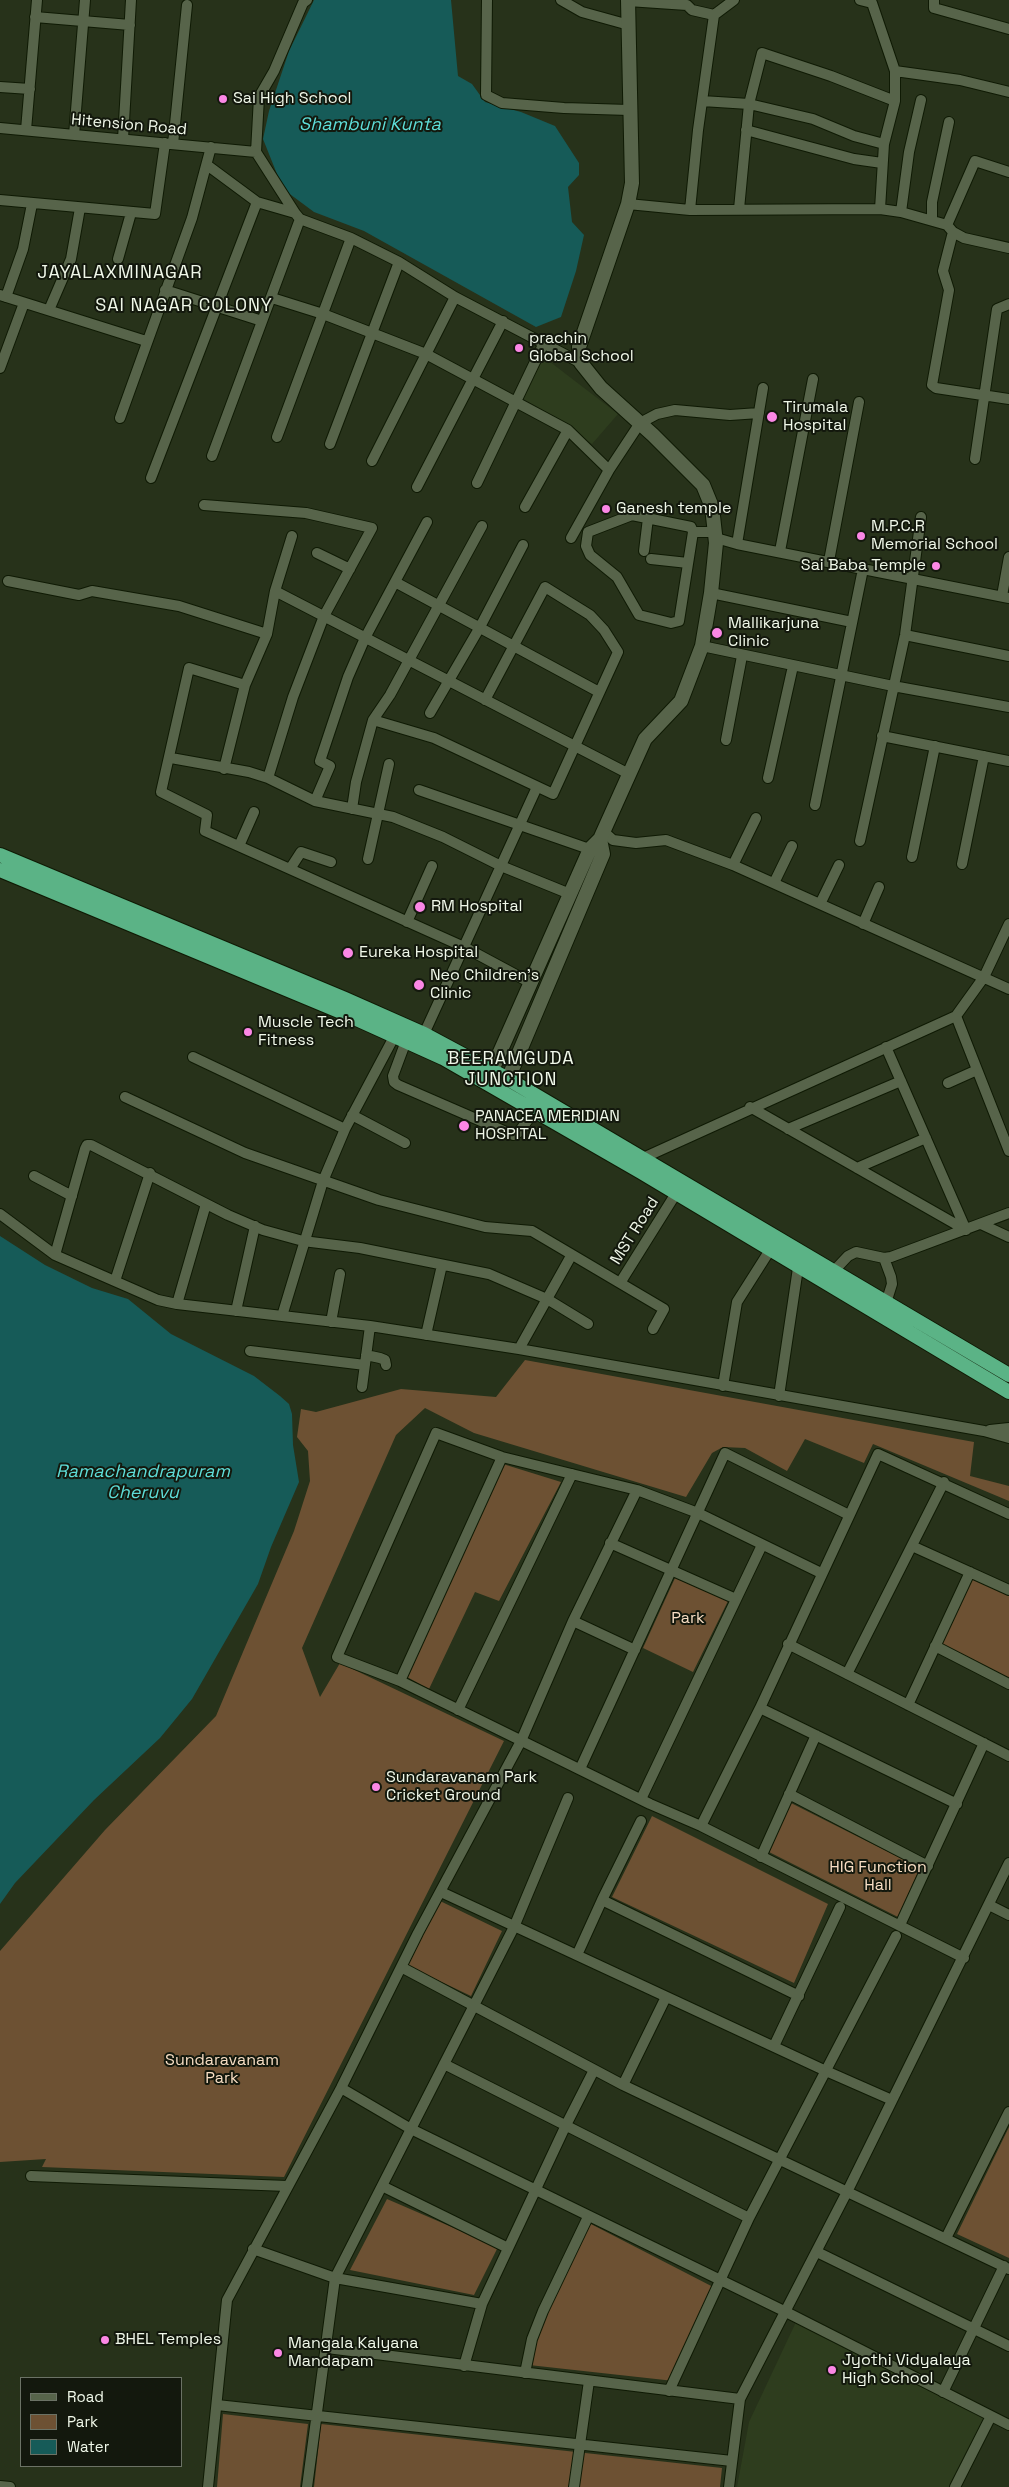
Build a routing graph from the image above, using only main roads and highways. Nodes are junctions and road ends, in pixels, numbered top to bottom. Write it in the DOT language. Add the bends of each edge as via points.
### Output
graph roads {
  1 [pos="628,1"];
  2 [pos="601,835"];
  3 [pos="0,855"];
  4 [pos="0,870"];
  5 [pos="257,969"];
  6 [pos="492,1070"];
  7 [pos="508,1078"];
  8 [pos="732,1220"];
  9 [pos="752,1232"];
  10 [pos="1009,1375"];
  11 [pos="1009,1392"];
  1 -- 2 [label="main road" via="632,183 628,204 579,347 581,362 601,388 703,485 712,507 715,535 711,593 702,646 681,700 645,739"];
  2 -- 6 [label="main road" via="590,849"];
  2 -- 7 [label="main road" via="603,854"];
  3 -- 5 [label="highway"];
  4 -- 5 [label="highway"];
  5 -- 6 [label="highway" via="424,1034"];
  5 -- 8 [label="highway" via="401,1038 535,1110 675,1195"];
  6 -- 7 [label="highway"];
  7 -- 8 [label="highway" via="643,1158"];
  8 -- 9 [label="highway"];
  9 -- 10 [label="highway" via="886,1303"];
  9 -- 11 [label="highway" via="770,1250 798,1268"];
}
